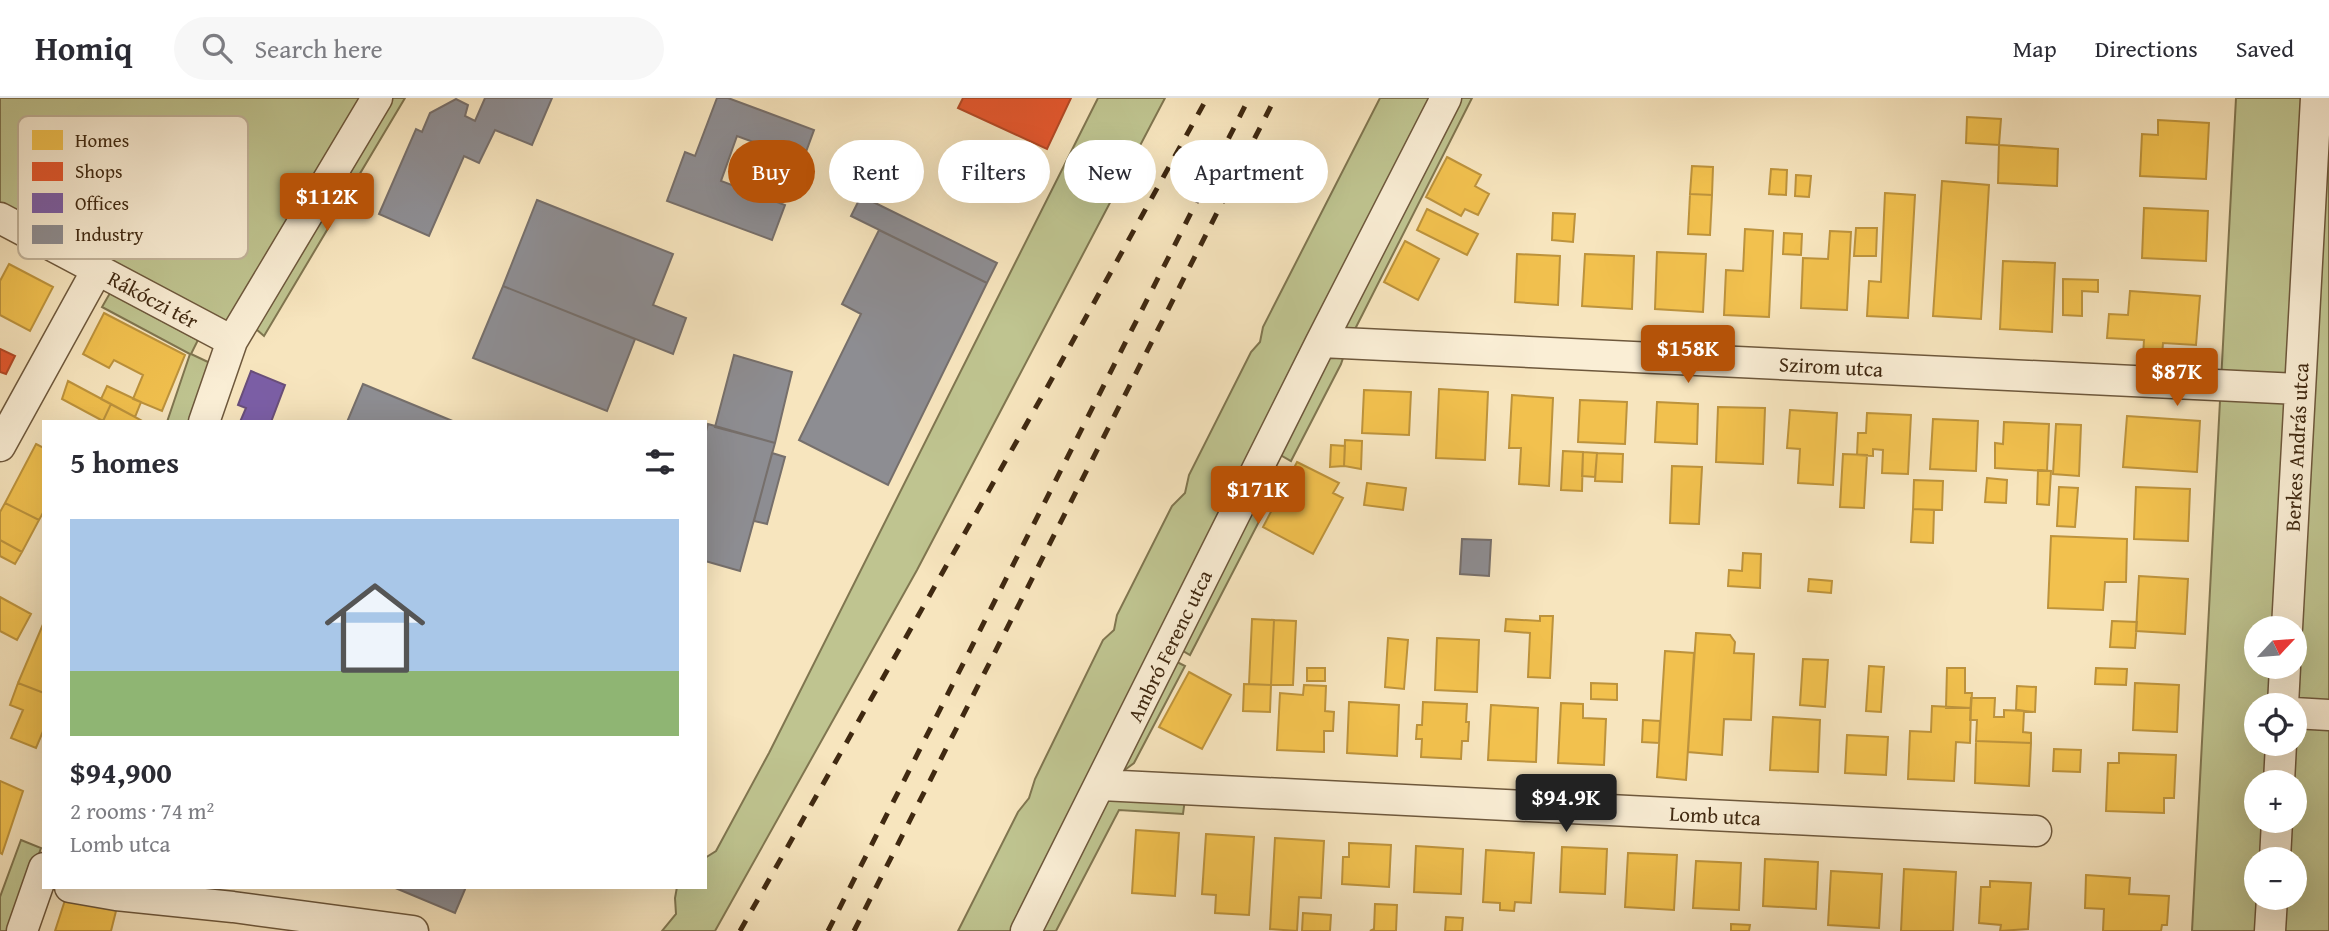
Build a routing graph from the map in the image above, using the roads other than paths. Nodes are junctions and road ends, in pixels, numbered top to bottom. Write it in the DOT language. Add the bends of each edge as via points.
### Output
graph roads {
  1 [pos="377,98"];
  2 [pos="1446,98"];
  3 [pos="2316,98"];
  4 [pos="0,218"];
  5 [pos="18,228"];
  6 [pos="75,259"];
  7 [pos="97,271"];
  8 [pos="232,341"];
  9 [pos="1321,342"];
  10 [pos="2300,390"];
  11 [pos="205,420"];
  12 [pos="0,446"];
  13 [pos="2288,616"];
  14 [pos="2307,714"];
  15 [pos="2329,715"];
  16 [pos="1101,785"];
  17 [pos="2036,831"];
  18 [pos="42,877"];
  19 [pos="82,889"];
  20 [pos="2271,910"];
  21 [pos="22,931"];
  22 [pos="413,931"];
  23 [pos="1026,931"];
  24 [pos="2270,931"];
  1 -- 8 [label="street"];
  2 -- 9 [label="street, Ambró Ferenc utca"];
  3 -- 10 [label="street, Berkes András utca"];
  4 -- 5 [label="street, Rákóczi tér"];
  6 -- 7 [label="street, Rákóczi tér"];
  7 -- 8 [label="street, Rákóczi tér"];
  7 -- 12 [label="street"];
  8 -- 11 [label="street"];
  9 -- 10 [label="street, Szirom utca"];
  9 -- 16 [label="street, Ambró Ferenc utca"];
  10 -- 13 [label="street, Berkes András utca"];
  14 -- 15 [label="street"];
  16 -- 17 [label="street, Lomb utca"];
  16 -- 23 [label="street, Ambró Ferenc utca"];
  18 -- 21 [label="street"];
  19 -- 22 [label="street"];
  20 -- 24 [label="street"];
}
